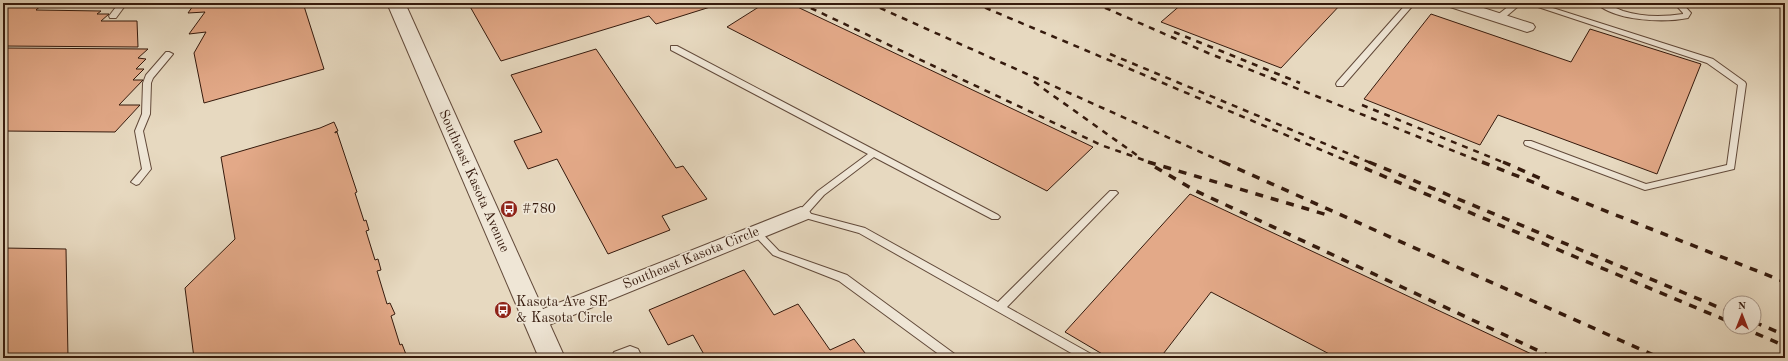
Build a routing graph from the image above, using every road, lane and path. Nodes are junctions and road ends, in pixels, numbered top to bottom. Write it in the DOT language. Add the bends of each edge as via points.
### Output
graph roads {
  1 [pos="123,3"];
  2 [pos="396,3"];
  3 [pos="1411,3"];
  4 [pos="1452,3"];
  5 [pos="1518,3"];
  6 [pos="1530,3"];
  7 [pos="1600,3"];
  8 [pos="1678,3"];
  9 [pos="1467,6"];
  10 [pos="113,16"];
  11 [pos="1499,18"];
  12 [pos="1527,27"];
  13 [pos="674,48"];
  14 [pos="169,54"];
  15 [pos="1340,84"];
  16 [pos="1528,143"];
  17 [pos="874,154"];
  18 [pos="136,182"];
  19 [pos="1113,193"];
  20 [pos="802,214"];
  21 [pos="995,217"];
  22 [pos="756,232"];
  23 [pos="999,308"];
  24 [pos="536,321"];
  25 [pos="552,358"];
  26 [pos="952,358"];
  27 [pos="1089,358"];
  1 -- 10 [label="lane"];
  2 -- 24 [label="street, Southeast Kasota Avenue"];
  3 -- 15 [label="lane"];
  4 -- 9 [label="street"];
  5 -- 11 [label="lane"];
  6 -- 16 [label="lane" via="1710,61 1742,84 1731,167 1645,187"];
  7 -- 8 [label="lane" via="1629,15 1662,20 1685,16 1685,9"];
  9 -- 11 [label="street"];
  11 -- 12 [label="street"];
  13 -- 17 [label="lane"];
  14 -- 18 [label="lane" via="149,77 147,83 146,114 139,131 147,169"];
  17 -- 20 [label="lane" via="821,193"];
  17 -- 21 [label="lane"];
  19 -- 23 [label="lane"];
  20 -- 22 [label="street, Southeast Kasota Circle"];
  20 -- 23 [label="lane" via="862,230"];
  22 -- 24 [label="street, Southeast Kasota Circle"];
  22 -- 26 [label="lane" via="776,253 843,278"];
  23 -- 27 [label="lane"];
  24 -- 25 [label="street, Southeast Kasota Avenue"];
}
